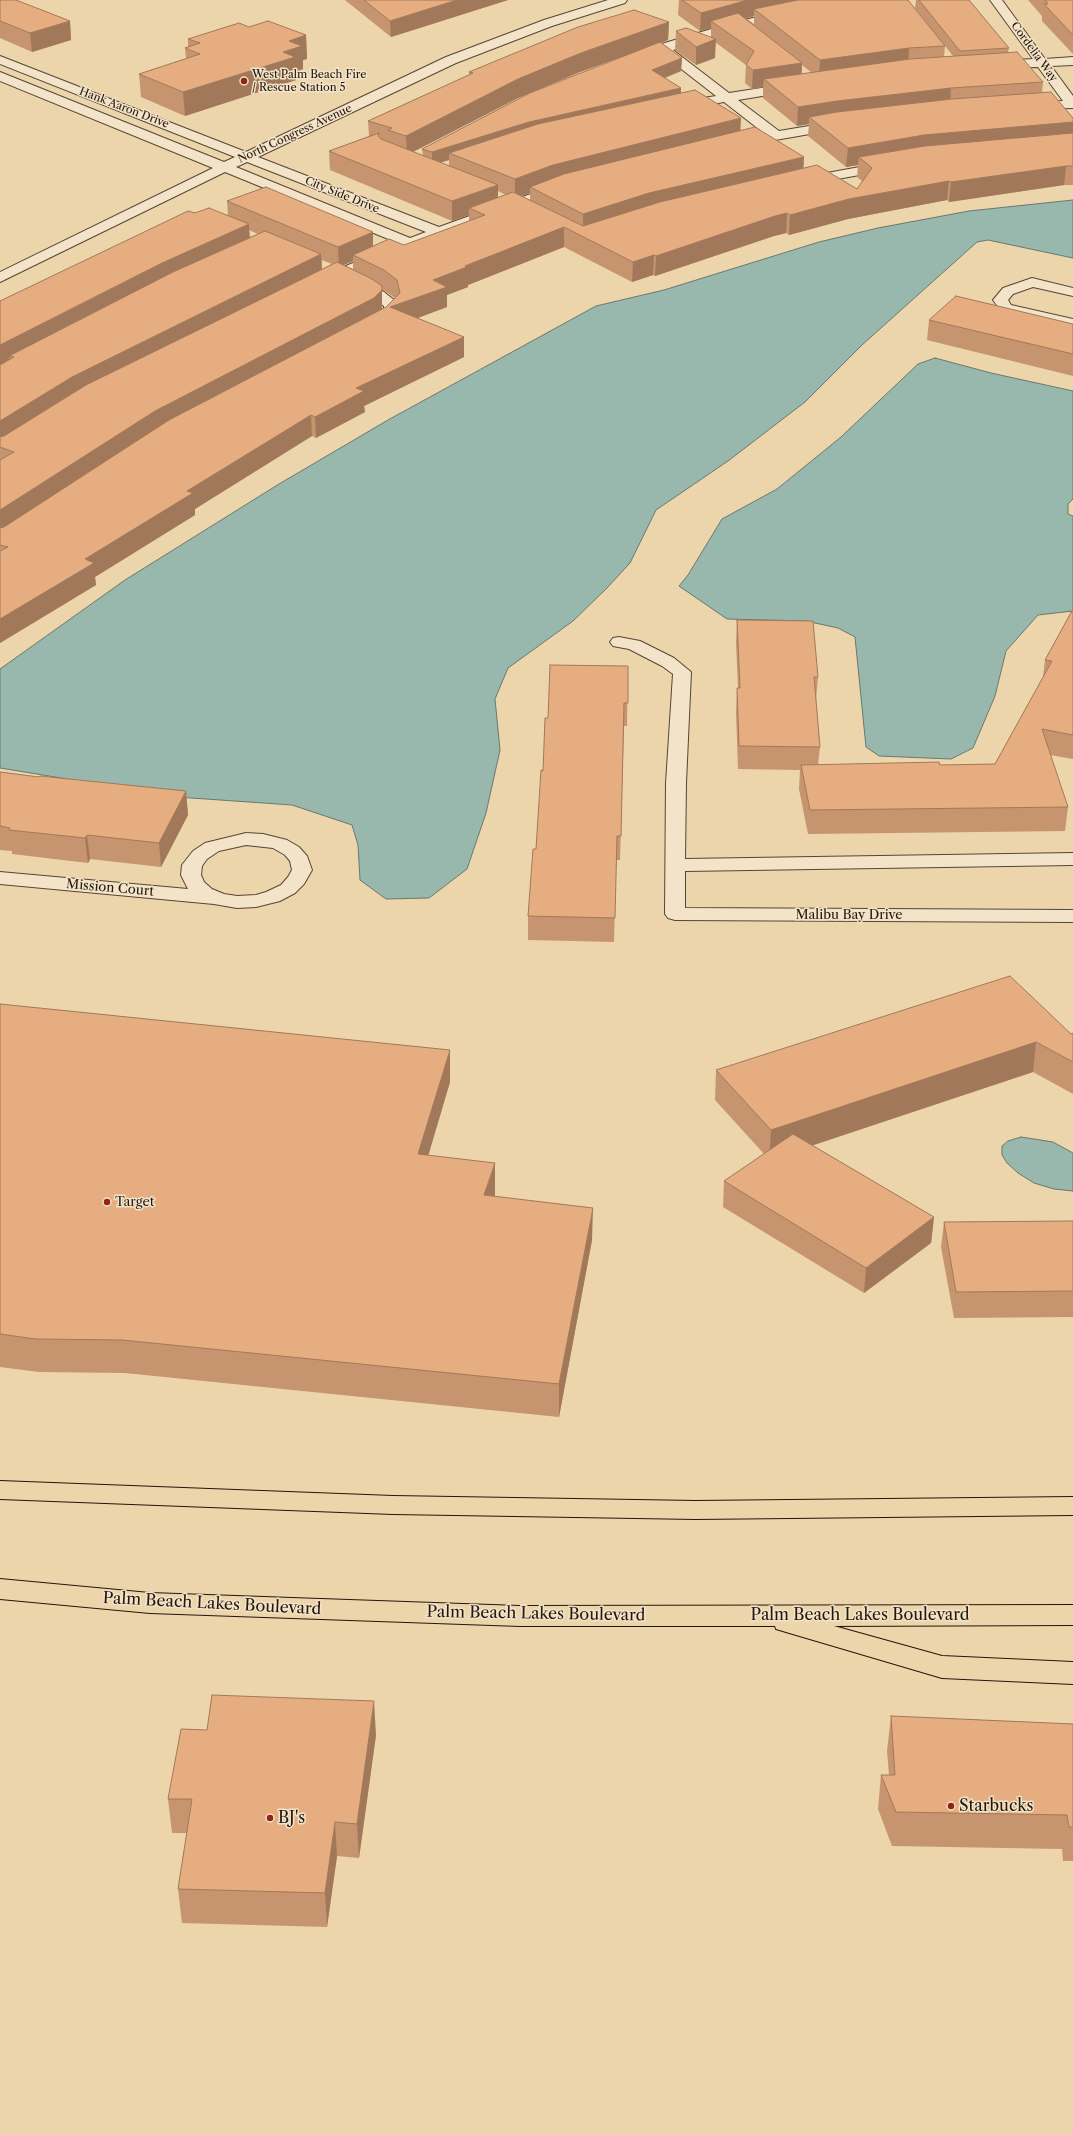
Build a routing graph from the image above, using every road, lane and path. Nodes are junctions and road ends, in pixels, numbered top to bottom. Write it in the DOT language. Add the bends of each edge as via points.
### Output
graph roads {
  1 [pos="621,0"];
  2 [pos="996,0"];
  3 [pos="791,13"];
  4 [pos="740,25"];
  5 [pos="752,34"];
  6 [pos="662,48"];
  7 [pos="0,60"];
  8 [pos="628,61"];
  9 [pos="1073,61"];
  10 [pos="1042,62"];
  11 [pos="986,66"];
  12 [pos="0,76"];
  13 [pos="809,85"];
  14 [pos="728,98"];
  15 [pos="1072,104"];
  16 [pos="1019,107"];
  17 [pos="669,108"];
  18 [pos="851,124"];
  19 [pos="775,136"];
  20 [pos="726,145"];
  21 [pos="247,157"];
  22 [pos="901,164"];
  23 [pos="224,167"];
  24 [pos="790,184"];
  25 [pos="573,185"];
  26 [pos="333,191"];
  27 [pos="498,198"];
  28 [pos="308,202"];
  29 [pos="512,204"];
  30 [pos="533,215"];
  31 [pos="396,216"];
  32 [pos="370,226"];
  33 [pos="438,232"];
  34 [pos="410,243"];
  35 [pos="317,265"];
  36 [pos="338,274"];
  37 [pos="0,278"];
  38 [pos="312,287"];
  39 [pos="1073,292"];
  40 [pos="1073,324"];
  41 [pos="360,333"];
  42 [pos="619,642"];
  43 [pos="1073,859"];
  44 [pos="676,865"];
  45 [pos="0,878"];
  46 [pos="220,899"];
  47 [pos="1073,916"];
  48 [pos="0,1490"];
  49 [pos="1073,1506"];
  50 [pos="0,1588"];
  51 [pos="1073,1615"];
  52 [pos="762,1616"];
  53 [pos="1073,1673"];
  1 -- 21 [label="street, North Congress Avenue" via="548,22 451,60"];
  2 -- 10 [label="street, Cordelia Way"];
  3 -- 4 [label="street"];
  4 -- 5 [label="street"];
  4 -- 6 [label="street"];
  6 -- 8 [label="street"];
  6 -- 14 [label="street"];
  7 -- 21 [label="street, Hank Aaron Drive"];
  9 -- 10 [label="street"];
  10 -- 11 [label="street"];
  10 -- 15 [label="street, Cordelia Way"];
  12 -- 23 [label="street, Hank Aaron Drive"];
  13 -- 14 [label="street"];
  14 -- 17 [label="street"];
  14 -- 19 [label="street"];
  15 -- 16 [label="street"];
  18 -- 19 [label="street"];
  19 -- 20 [label="street"];
  21 -- 23 [label="street, North Congress Avenue"];
  21 -- 26 [label="street, City Side Drive"];
  22 -- 24 [label="street"];
  23 -- 28 [label="street, City Side Drive"];
  23 -- 37 [label="street, North Congress Avenue"];
  25 -- 29 [label="street"];
  26 -- 28 [label="street"];
  26 -- 31 [label="street, City Side Drive"];
  27 -- 29 [label="street"];
  28 -- 32 [label="street, City Side Drive"];
  29 -- 30 [label="street"];
  29 -- 33 [label="street"];
  31 -- 32 [label="street"];
  31 -- 33 [label="street, City Side Drive"];
  32 -- 34 [label="street, City Side Drive"];
  33 -- 34 [label="street"];
  34 -- 36 [label="street"];
  35 -- 36 [label="street"];
  36 -- 38 [label="street"];
  36 -- 41 [label="street" via="391,304 392,312 381,322"];
  39 -- 40 [label="street" via="1032,282 1008,291 1000,300 1006,308"];
  42 -- 44 [label="street, Malibu Bay Drive" via="634,645 682,672 676,783"];
  43 -- 44 [label="street"];
  44 -- 47 [label="street, Malibu Bay Drive" via="675,914"];
  45 -- 46 [label="street, Mission Court"];
  46 -- 46 [label="street, Mission Court" via="250,901 273,897 288,889 297,880 302,870 300,860 292,851 280,844 264,840 246,839 212,847 200,855 192,865 191,875 195,885 205,893"];
  48 -- 49 [label="main road" via="393,1505 696,1510"];
  50 -- 52 [label="main road, Palm Beach Lakes Boulevard" via="150,1603 504,1616"];
  51 -- 52 [label="main road, Palm Beach Lakes Boulevard"];
  52 -- 53 [label="main road" via="942,1667"];
}
